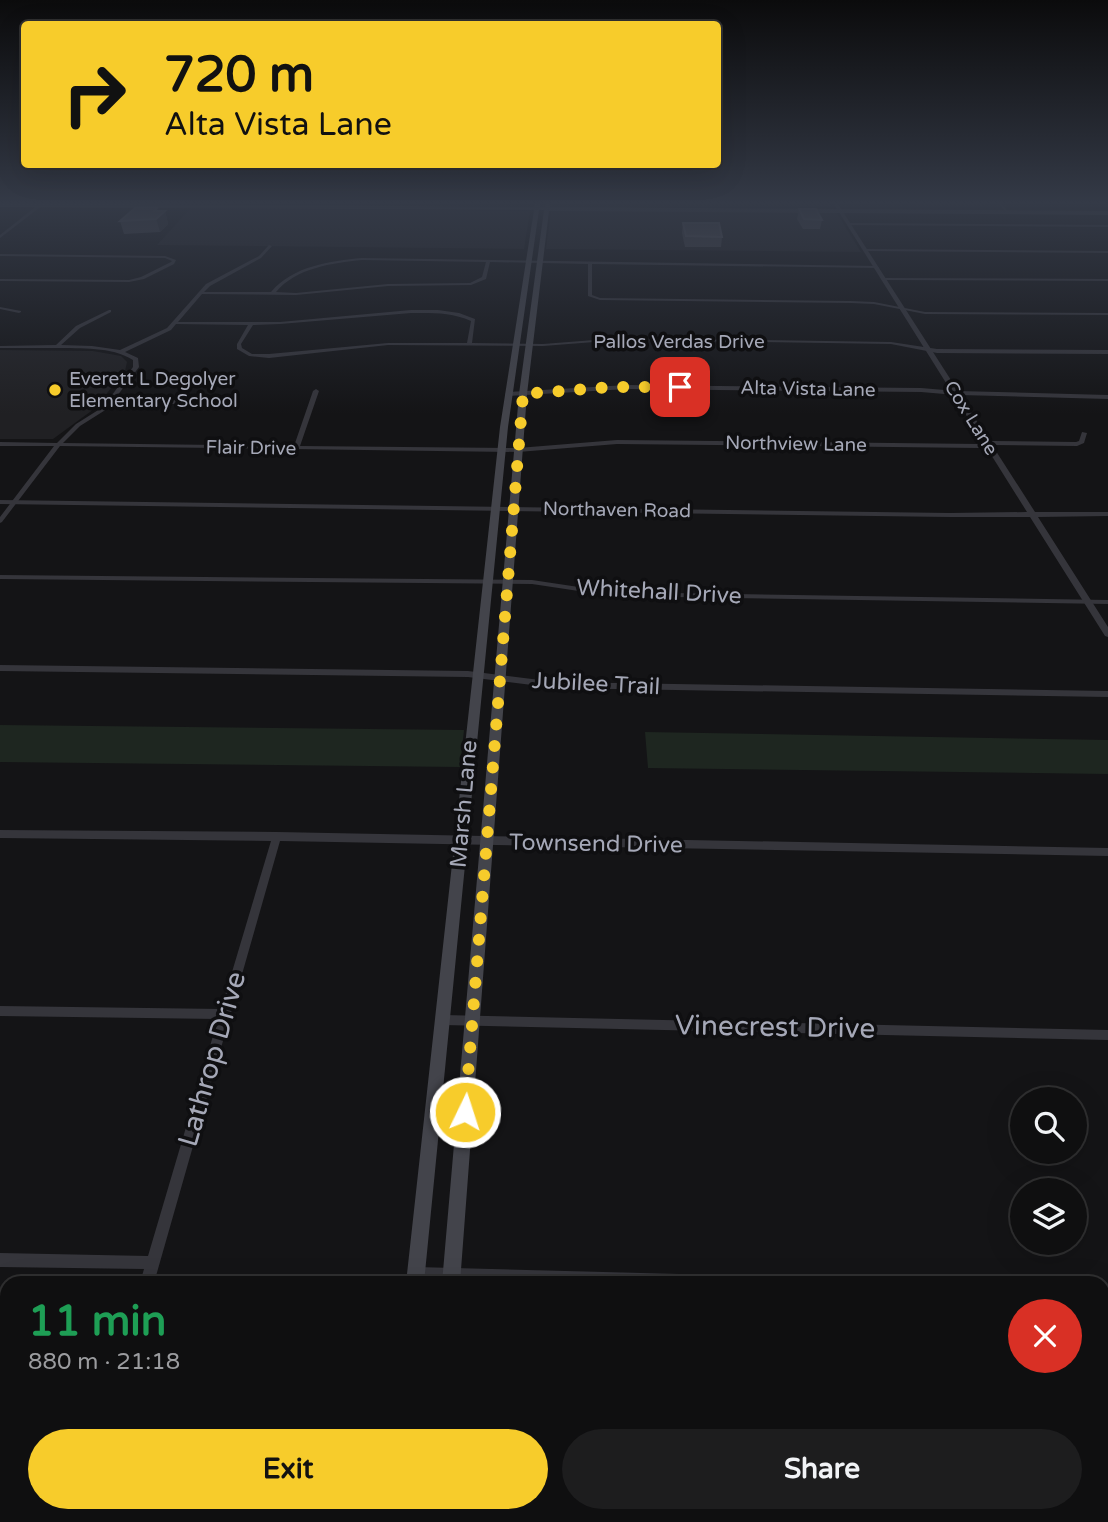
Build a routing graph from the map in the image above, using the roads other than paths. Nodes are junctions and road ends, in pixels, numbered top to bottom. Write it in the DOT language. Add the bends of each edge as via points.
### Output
graph roads {
  1 [pos="155,272"];
  2 [pos="229,272"];
  3 [pos="304,272"];
  4 [pos="486,272"];
  5 [pos="526,272"];
  6 [pos="538,272"];
  7 [pos="590,272"];
  8 [pos="880,272"];
  9 [pos="884,279"];
  10 [pos="0,280"];
  11 [pos="1108,280"];
  12 [pos="201,293"];
  13 [pos="272,294"];
  14 [pos="0,308"];
  15 [pos="903,309"];
  16 [pos="109,311"];
  17 [pos="19,312"];
  18 [pos="1108,314"];
  19 [pos="177,323"];
  20 [pos="252,323"];
  21 [pos="469,344"];
  22 [pos="516,345"];
  23 [pos="528,345"];
  24 [pos="0,346"];
  25 [pos="56,347"];
  26 [pos="928,349"];
  27 [pos="122,351"];
  28 [pos="1108,352"];
  29 [pos="316,391"];
  30 [pos="508,394"];
  31 [pos="523,394"];
  32 [pos="956,394"];
  33 [pos="1108,397"];
  34 [pos="212,398"];
  35 [pos="110,402"];
  36 [pos="1084,433"];
  37 [pos="0,444"];
  38 [pos="59,444"];
  39 [pos="988,444"];
  40 [pos="296,449"];
  41 [pos="501,450"];
  42 [pos="518,450"];
  43 [pos="0,502"];
  44 [pos="15,502"];
  45 [pos="496,507"];
  46 [pos="513,508"];
  47 [pos="1030,513"];
  48 [pos="1108,514"];
  49 [pos="0,522"];
  50 [pos="0,577"];
  51 [pos="487,582"];
  52 [pos="507,582"];
  53 [pos="1087,602"];
  54 [pos="1108,602"];
  55 [pos="1108,634"];
  56 [pos="0,668"];
  57 [pos="477,674"];
  58 [pos="498,676"];
  59 [pos="1108,694"];
  60 [pos="0,834"];
  61 [pos="277,836"];
  62 [pos="461,839"];
  63 [pos="486,842"];
  64 [pos="1108,852"];
  65 [pos="0,1011"];
  66 [pos="225,1014"];
  67 [pos="443,1020"];
  68 [pos="472,1020"];
  69 [pos="1108,1035"];
  70 [pos="0,1261"];
  71 [pos="153,1263"];
  72 [pos="149,1276"];
  73 [pos="415,1276"];
  74 [pos="451,1276"];
  1 -- 10 [label="street" via="129,281"];
  2 -- 12 [label="street"];
  3 -- 13 [label="street"];
  4 -- 13 [label="street" via="484,278 471,284"];
  5 -- 22 [label="main road, Marsh Lane"];
  6 -- 23 [label="main road, Marsh Lane"];
  7 -- 15 [label="street" via="590,296 594,299 851,302"];
  8 -- 9 [label="street, Cox Lane"];
  9 -- 11 [label="street"];
  9 -- 15 [label="street, Cox Lane"];
  12 -- 13 [label="street"];
  12 -- 19 [label="street"];
  14 -- 17 [label="street"];
  15 -- 18 [label="street"];
  15 -- 26 [label="street, Cox Lane"];
  16 -- 25 [label="street" via="78,327"];
  19 -- 20 [label="street"];
  19 -- 27 [label="street"];
  20 -- 21 [label="street" via="454,313 473,320"];
  20 -- 21 [label="street, Pallos Verdas Drive" via="239,344 251,355 388,344"];
  21 -- 22 [label="street, Pallos Verdas Drive"];
  22 -- 23 [label="street, Pallos Verdas Drive"];
  22 -- 30 [label="main road, Marsh Lane"];
  23 -- 26 [label="street, Pallos Verdas Drive" via="620,340 891,343"];
  23 -- 31 [label="main road, Marsh Lane"];
  24 -- 25 [label="street"];
  25 -- 27 [label="street"];
  26 -- 28 [label="street, Pallos Verdas Drive"];
  26 -- 32 [label="street, Cox Lane"];
  27 -- 35 [label="street" via="136,359 136,367"];
  29 -- 40 [label="street"];
  30 -- 31 [label="street, Alta Vista Lane"];
  30 -- 41 [label="main road, Marsh Lane"];
  31 -- 32 [label="street, Alta Vista Lane" via="627,387"];
  31 -- 42 [label="main road, Marsh Lane"];
  32 -- 33 [label="street, Alta Vista Lane"];
  32 -- 39 [label="street, Cox Lane"];
  34 -- 35 [label="street"];
  35 -- 38 [label="street"];
  36 -- 39 [label="street, Northview Lane" via="1077,444"];
  37 -- 38 [label="street, Flair Drive"];
  38 -- 40 [label="street, Flair Drive"];
  38 -- 44 [label="street"];
  39 -- 42 [label="street, Northview Lane" via="617,442"];
  39 -- 47 [label="street, Cox Lane"];
  40 -- 41 [label="street, Flair Drive"];
  41 -- 42 [label="street, Northview Lane"];
  41 -- 45 [label="main road, Marsh Lane"];
  42 -- 46 [label="main road, Marsh Lane"];
  43 -- 44 [label="street, Northaven Road"];
  44 -- 45 [label="street, Northaven Road"];
  44 -- 49 [label="street"];
  45 -- 46 [label="street, Northaven Road"];
  45 -- 51 [label="main road, Marsh Lane"];
  46 -- 47 [label="street, Northaven Road"];
  46 -- 52 [label="main road, Marsh Lane"];
  47 -- 48 [label="street, Northaven Road"];
  47 -- 53 [label="street, Cox Lane"];
  50 -- 51 [label="street, Whitehall Drive"];
  51 -- 52 [label="street, Whitehall Drive"];
  51 -- 57 [label="main road, Marsh Lane"];
  52 -- 53 [label="street, Whitehall Drive" via="612,594"];
  52 -- 58 [label="main road, Marsh Lane"];
  53 -- 54 [label="street, Whitehall Drive"];
  53 -- 55 [label="street, Cox Lane"];
  56 -- 57 [label="street, Jubilee Trail"];
  57 -- 58 [label="street, Jubilee Trail"];
  57 -- 62 [label="main road, Marsh Lane"];
  58 -- 59 [label="street, Jubilee Trail" via="556,685"];
  58 -- 63 [label="main road, Marsh Lane"];
  60 -- 61 [label="street, Townsend Drive"];
  61 -- 62 [label="street, Townsend Drive"];
  61 -- 66 [label="street, Lathrop Drive"];
  62 -- 63 [label="street, Townsend Drive"];
  62 -- 67 [label="main road, Marsh Lane"];
  63 -- 64 [label="street, Townsend Drive"];
  63 -- 68 [label="main road, Marsh Lane"];
  65 -- 66 [label="street"];
  66 -- 71 [label="street, Lathrop Drive"];
  67 -- 68 [label="street, Vinecrest Drive"];
  67 -- 73 [label="main road, Marsh Lane"];
  68 -- 69 [label="street, Vinecrest Drive"];
  68 -- 74 [label="main road, Marsh Lane"];
  70 -- 71 [label="street"];
  71 -- 72 [label="street, Lathrop Drive"];
}
